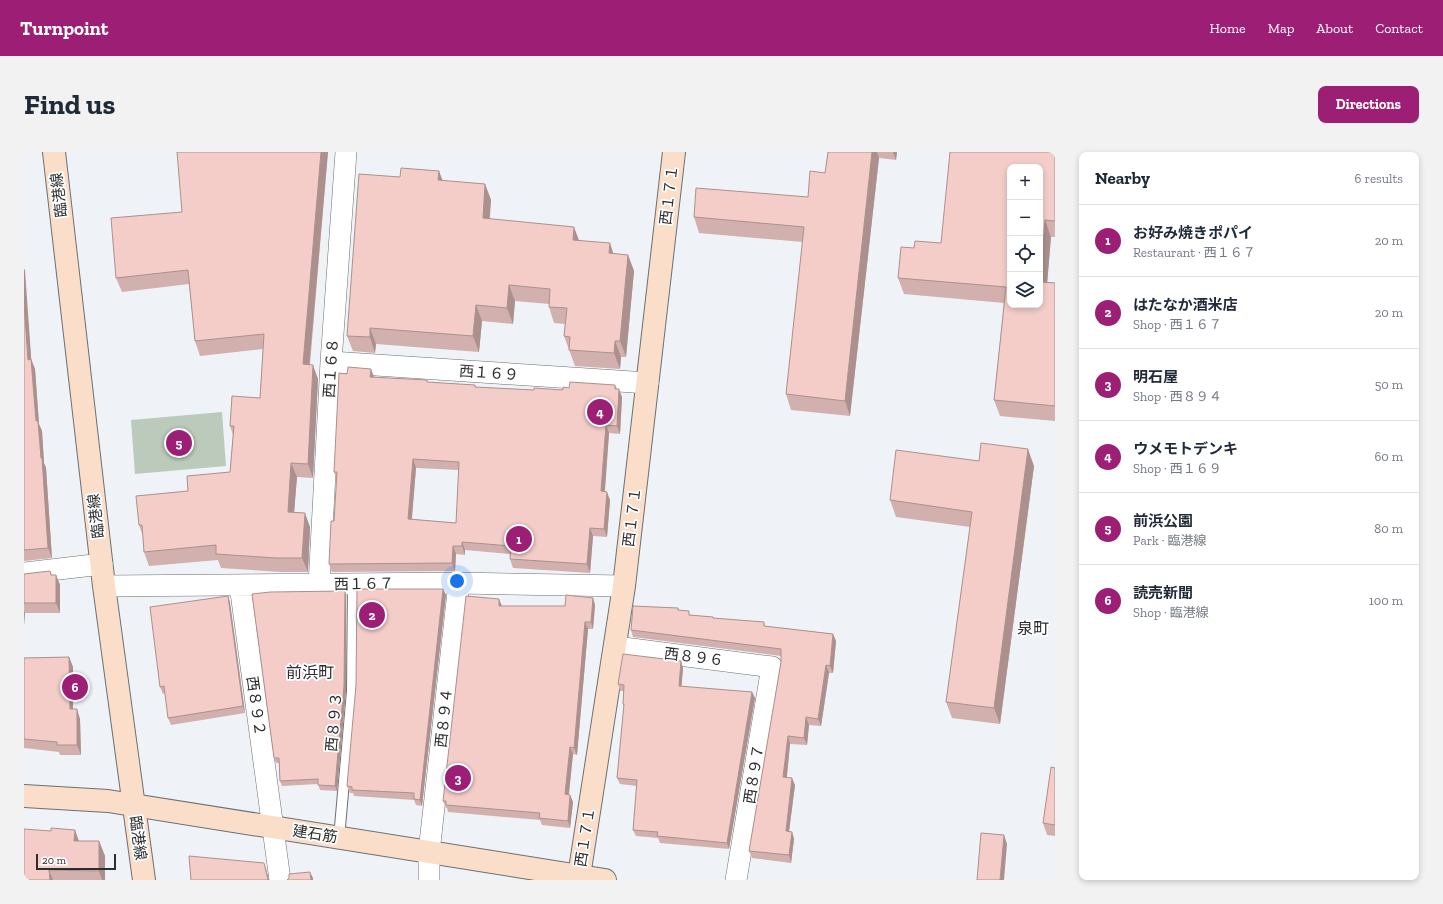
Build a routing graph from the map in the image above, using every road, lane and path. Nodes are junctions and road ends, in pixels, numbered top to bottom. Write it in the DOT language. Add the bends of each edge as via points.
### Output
graph roads {
  1 [pos="54,152"];
  2 [pos="346,152"];
  3 [pos="674,152"];
  4 [pos="331,362"];
  5 [pos="648,383"];
  6 [pos="102,564"];
  7 [pos="24,573"];
  8 [pos="459,583"];
  9 [pos="353,584"];
  10 [pos="240,585"];
  11 [pos="319,585"];
  12 [pos="104,586"];
  13 [pos="624,586"];
  14 [pos="616,647"];
  15 [pos="772,667"];
  16 [pos="24,796"];
  17 [pos="134,806"];
  18 [pos="273,827"];
  19 [pos="340,838"];
  20 [pos="429,852"];
  21 [pos="579,878"];
  22 [pos="144,880"];
  23 [pos="280,880"];
  24 [pos="429,880"];
  25 [pos="605,880"];
  26 [pos="736,880"];
  1 -- 6 [label="street, 臨港線"];
  2 -- 4 [label="street, 西１６８"];
  3 -- 5 [label="street, 西１７１"];
  4 -- 5 [label="street, 西１６９"];
  4 -- 11 [label="street, 西１６８"];
  5 -- 13 [label="street, 西１７１"];
  6 -- 7 [label="street"];
  6 -- 12 [label="street, 臨港線"];
  8 -- 9 [label="street, 西１６７"];
  8 -- 13 [label="street, 西１６７"];
  8 -- 20 [label="street, 西８９４"];
  9 -- 11 [label="street, 西１６７"];
  9 -- 19 [label="lane, 西８９３" via="352,691"];
  10 -- 11 [label="street, 西１６７"];
  10 -- 12 [label="street, 西１６７"];
  10 -- 18 [label="street, 西８９２"];
  12 -- 17 [label="street, 臨港線"];
  13 -- 14 [label="street, 西１７１"];
  14 -- 15 [label="street, 西８９６"];
  14 -- 21 [label="street, 西１７１"];
  15 -- 26 [label="street, 西８９７"];
  16 -- 17 [label="street, 建石筋" via="108,801"];
  17 -- 18 [label="street, 建石筋"];
  17 -- 22 [label="street, 臨港線"];
  18 -- 19 [label="street, 建石筋"];
  18 -- 23 [label="street, 西８９２"];
  19 -- 20 [label="street, 建石筋"];
  20 -- 21 [label="street, 建石筋"];
  20 -- 24 [label="street, 西８９４"];
  21 -- 25 [label="street, 建石筋"];
}
